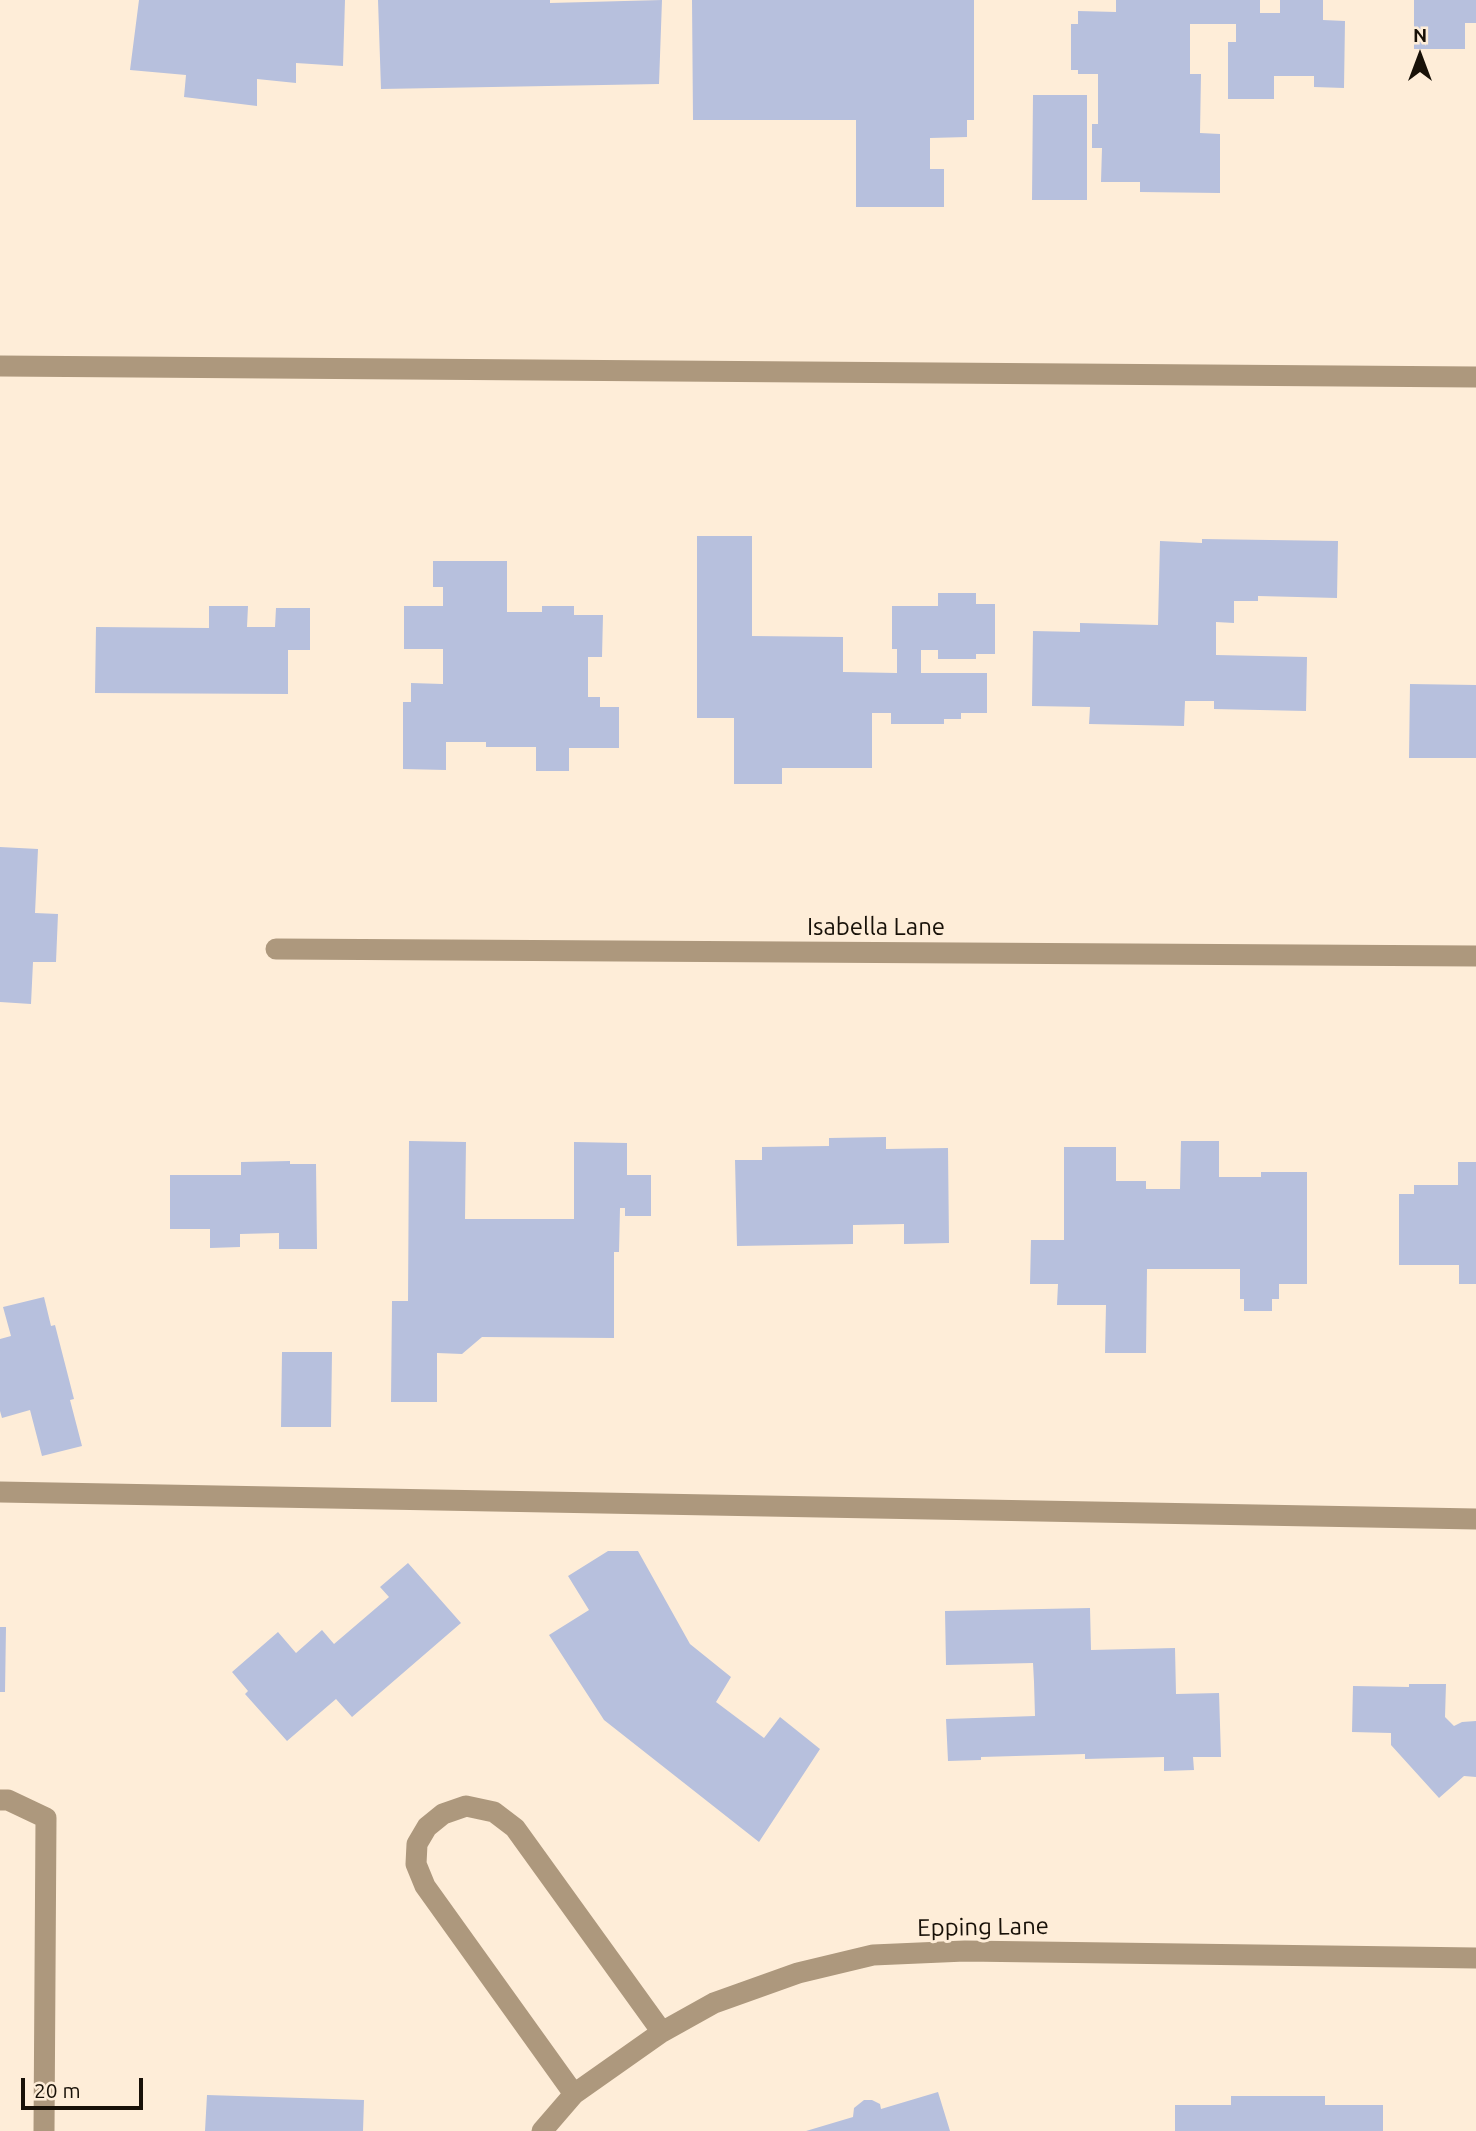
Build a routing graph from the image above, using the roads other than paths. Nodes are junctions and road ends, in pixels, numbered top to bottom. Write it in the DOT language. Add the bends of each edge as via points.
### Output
graph roads {
  1 [pos="0,366"];
  2 [pos="1476,377"];
  3 [pos="276,949"];
  4 [pos="1476,956"];
  5 [pos="0,1492"];
  6 [pos="1476,1519"];
  7 [pos="0,1800"];
  8 [pos="1476,1958"];
  9 [pos="662,2032"];
  10 [pos="574,2094"];
  11 [pos="44,2131"];
  12 [pos="542,2131"];
  1 -- 2 [label="street"];
  3 -- 4 [label="street, Isabella Lane"];
  5 -- 6 [label="street"];
  7 -- 11 [label="street" via="46,1818"];
  8 -- 9 [label="street, Epping Lane" via="965,1951 873,1955 798,1973 726,1998"];
  9 -- 10 [label="street, Epping Lane"];
  9 -- 10 [label="street" via="515,1828 494,1812 466,1806 443,1814 427,1827 417,1844 416,1864 425,1886"];
  10 -- 12 [label="street, Epping Lane"];
}
